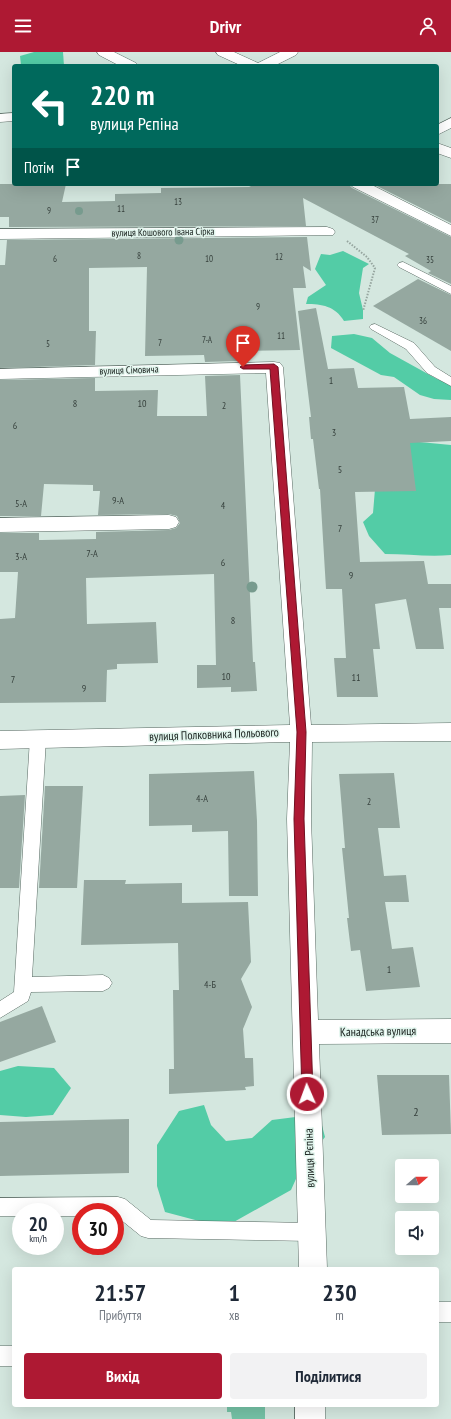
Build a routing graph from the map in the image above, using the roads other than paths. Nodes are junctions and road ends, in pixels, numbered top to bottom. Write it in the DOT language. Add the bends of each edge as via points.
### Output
graph roads {
  1 [pos="104,52"];
  2 [pos="223,52"];
  3 [pos="291,52"];
  4 [pos="127,64"];
  5 [pos="249,64"];
  6 [pos="267,64"];
  7 [pos="12,117"];
  8 [pos="0,118"];
  9 [pos="451,122"];
  10 [pos="439,130"];
  11 [pos="439,148"];
  12 [pos="451,154"];
  13 [pos="362,186"];
  14 [pos="327,232"];
  15 [pos="451,232"];
  16 [pos="0,234"];
  17 [pos="403,264"];
  18 [pos="451,291"];
  19 [pos="375,327"];
  20 [pos="259,367"];
  21 [pos="0,374"];
  22 [pos="451,382"];
  23 [pos="169,522"];
  24 [pos="0,526"];
  25 [pos="301,732"];
  26 [pos="451,732"];
  27 [pos="38,739"];
  28 [pos="0,740"];
  29 [pos="103,983"];
  30 [pos="22,985"];
  31 [pos="0,1010"];
  32 [pos="451,1031"];
  33 [pos="305,1032"];
  34 [pos="0,1207"];
  35 [pos="311,1232"];
  36 [pos="313,1267"];
  37 [pos="439,1312"];
  38 [pos="451,1312"];
  39 [pos="0,1356"];
  40 [pos="12,1356"];
  41 [pos="310,1407"];
  42 [pos="310,1419"];
  1 -- 4 [label="street"];
  2 -- 5 [label="street"];
  3 -- 6 [label="street"];
  7 -- 8 [label="street"];
  9 -- 10 [label="street"];
  11 -- 12 [label="street"];
  13 -- 15 [label="street"];
  14 -- 16 [label="street, вулиця Кошового Івана Сірка"];
  17 -- 18 [label="lane"];
  19 -- 22 [label="lane" via="410,346 431,370"];
  20 -- 21 [label="street, вулиця Сімовича"];
  20 -- 25 [label="street, вулиця Рєпіна" via="274,367"];
  23 -- 24 [label="street"];
  25 -- 26 [label="street, вулиця Полковника Польового"];
  25 -- 27 [label="street, вулиця Полковника Польового"];
  25 -- 33 [label="street, вулиця Рєпіна" via="299,819"];
  27 -- 28 [label="street, вулиця Полковника Польового"];
  27 -- 30 [label="lane"];
  29 -- 30 [label="lane"];
  30 -- 31 [label="lane" via="22,996"];
  32 -- 33 [label="street, Канадська вулиця"];
  33 -- 35 [label="street, вулиця Рєпіна"];
  34 -- 35 [label="lane" via="118,1206 148,1229"];
  35 -- 36 [label="street, вулиця Рєпіна"];
  37 -- 38 [label="lane"];
  39 -- 40 [label="lane"];
  41 -- 42 [label="street"];
}
